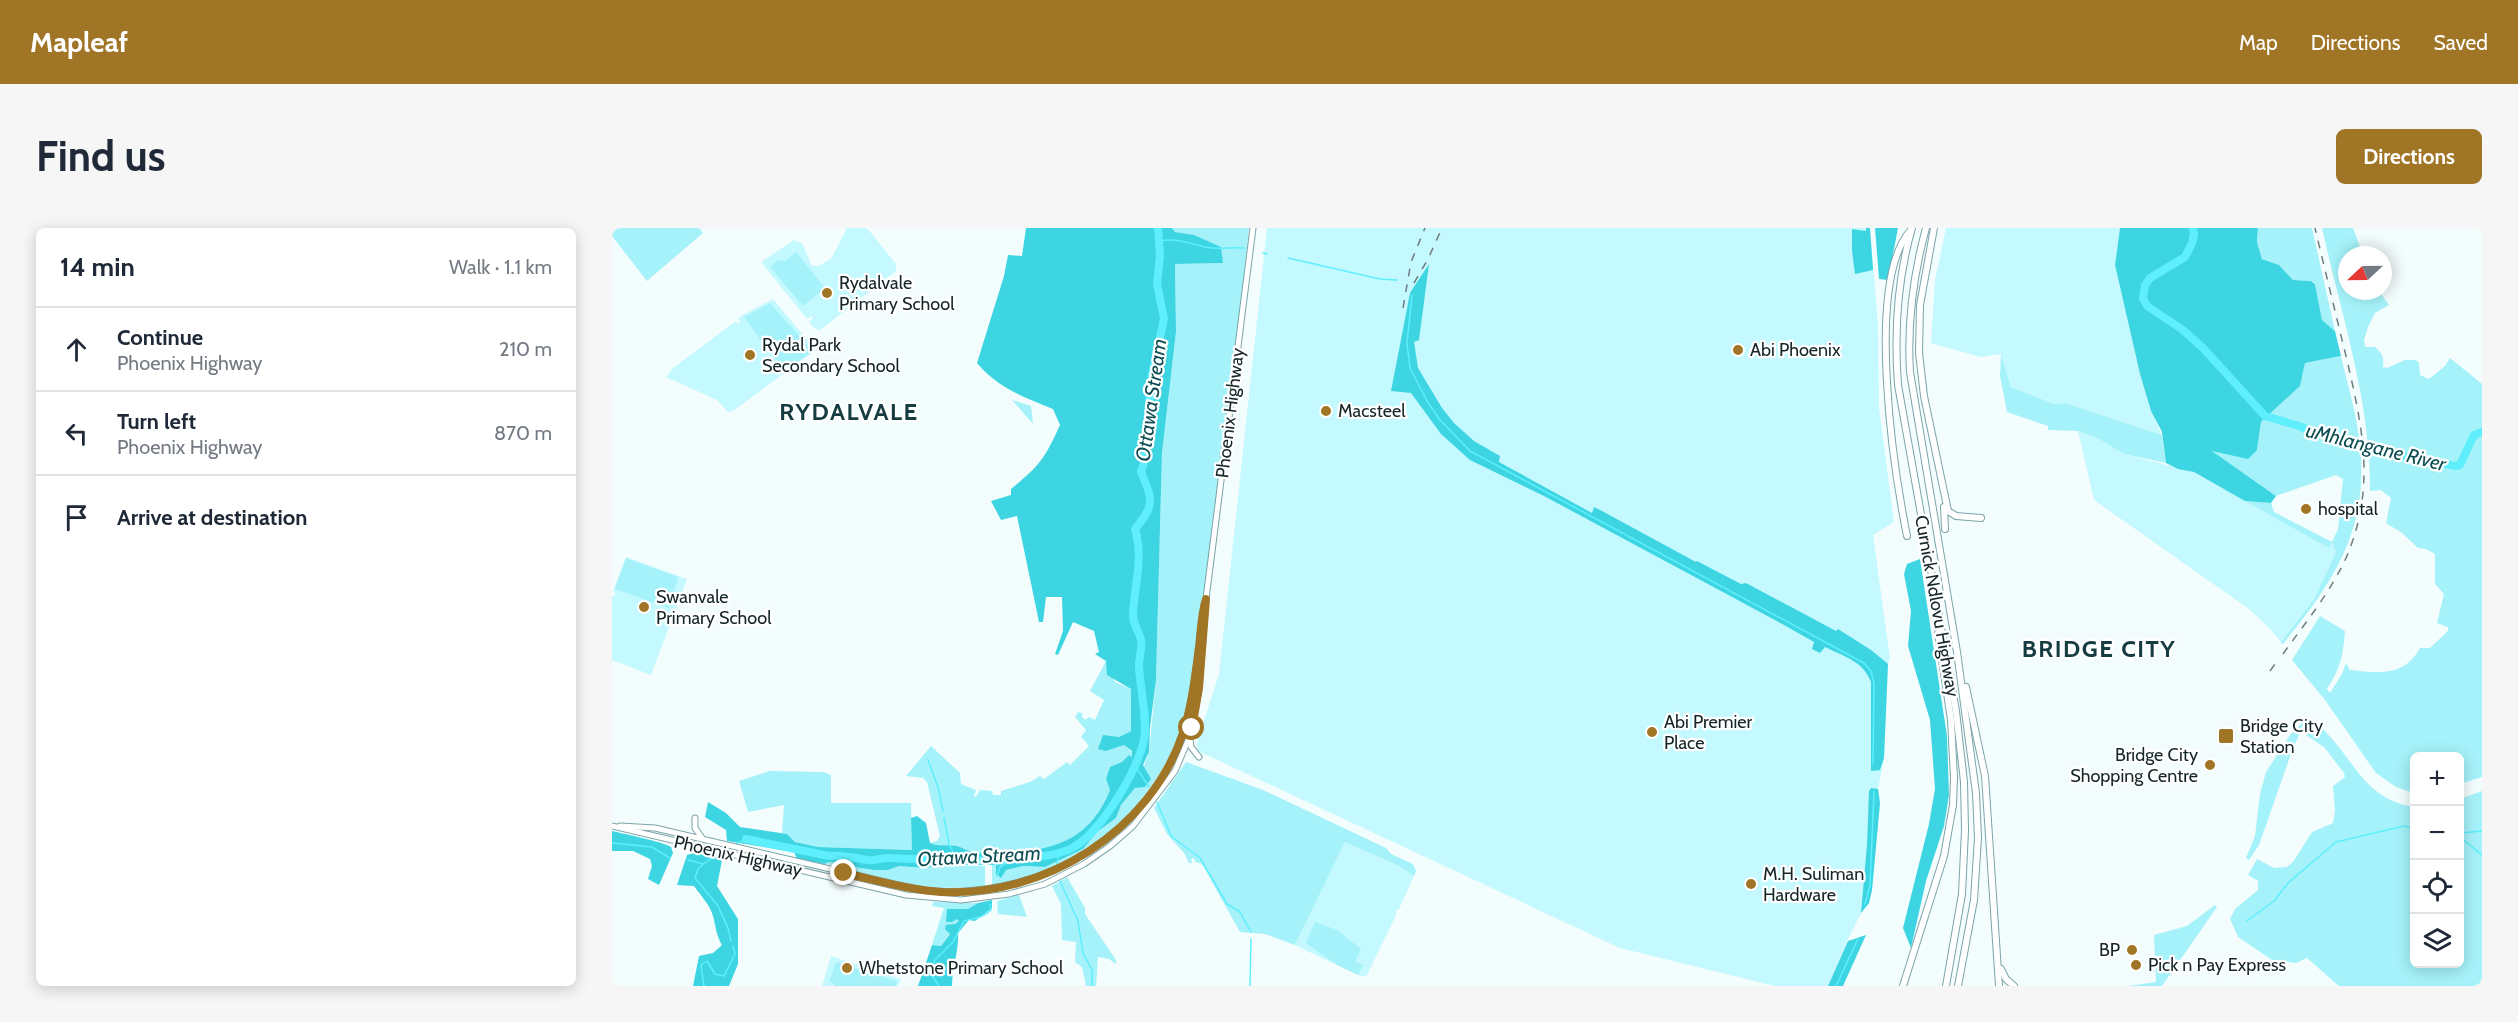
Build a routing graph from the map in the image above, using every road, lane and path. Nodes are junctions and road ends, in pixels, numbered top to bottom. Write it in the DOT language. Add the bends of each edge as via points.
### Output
graph roads {
  1 [pos="1253,228"];
  2 [pos="1912,228"];
  3 [pos="1926,228"];
  4 [pos="1934,228"];
  5 [pos="1943,491"];
  6 [pos="1981,518"];
  7 [pos="1945,529"];
  8 [pos="1907,536"];
  9 [pos="1936,597"];
  10 [pos="1206,599"];
  11 [pos="1957,652"];
  12 [pos="1191,731"];
  13 [pos="1199,757"];
  14 [pos="695,818"];
  15 [pos="614,826"];
  16 [pos="706,840"];
  17 [pos="2000,965"];
  18 [pos="1903,986"];
  19 [pos="1946,986"];
  20 [pos="1958,986"];
  21 [pos="1999,986"];
  22 [pos="2014,986"];
  1 -- 10 [label="main road, Phoenix Highway"];
  2 -- 8 [label="main road" via="1898,254 1885,328 1890,422"];
  2 -- 9 [label="main road, Curnick Ndlovu Highway" via="1899,286 1898,385"];
  3 -- 11 [label="main road, Curnick Ndlovu Highway" via="1914,272 1908,336 1911,387"];
  4 -- 5 [label="main road" via="1920,305 1919,353 1923,396"];
  5 -- 6 [label="main road" via="1948,511 1953,515"];
  5 -- 7 [label="main road"];
  9 -- 18 [label="main road" via="1951,720 1953,805 1944,856"];
  9 -- 19 [label="main road, Curnick Ndlovu Highway" via="1965,790 1962,894"];
  10 -- 12 [label="main road, Phoenix Highway" via="1199,688"];
  10 -- 16 [label="main road, Phoenix Highway" via="1195,683 1177,747 1147,797 1108,837 1058,869 1005,887 958,892 920,890"];
  11 -- 17 [label="main road" via="1985,776"];
  11 -- 20 [label="main road, Curnick Ndlovu Highway" via="1978,816 1974,900"];
  12 -- 13 [label="main road" via="1191,747"];
  12 -- 15 [label="main road, Phoenix Highway" via="1175,771 1161,791 1133,826 1110,846 1045,884 981,899 941,900 906,895"];
  14 -- 16 [label="main road" via="697,832"];
  15 -- 16 [label="main road, Phoenix Highway" via="655,828"];
  17 -- 21 [label="main road"];
  17 -- 22 [label="main road"];
}
